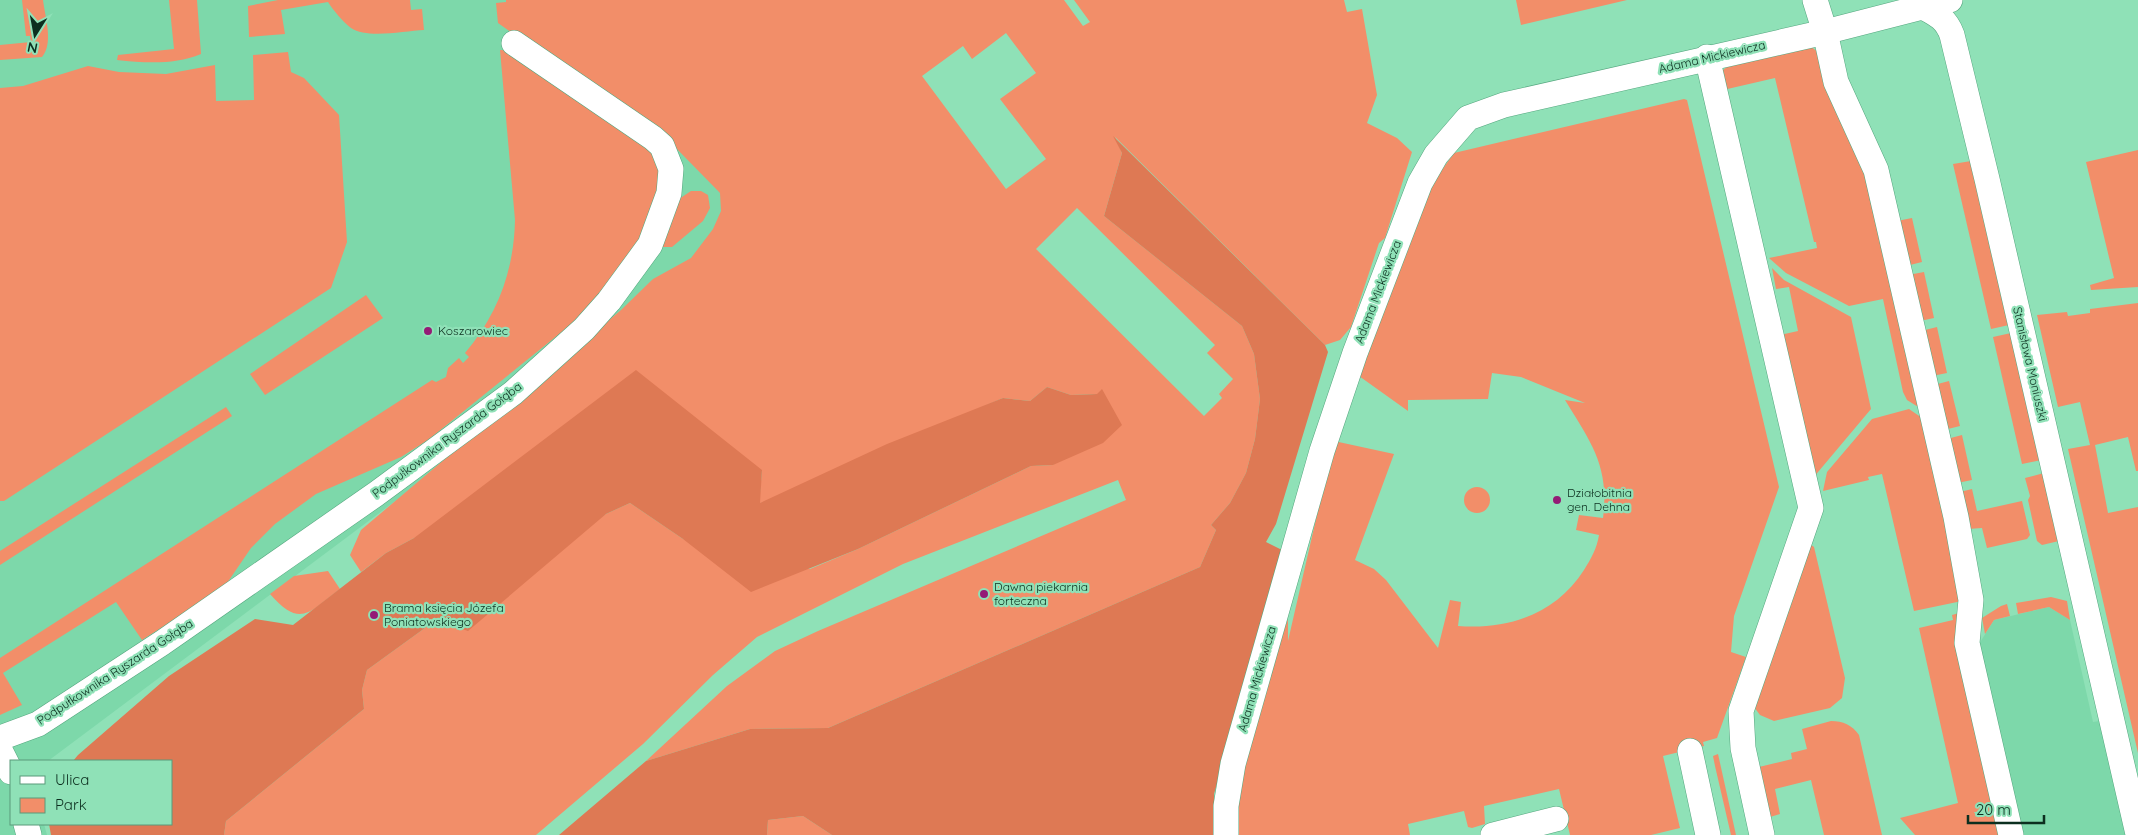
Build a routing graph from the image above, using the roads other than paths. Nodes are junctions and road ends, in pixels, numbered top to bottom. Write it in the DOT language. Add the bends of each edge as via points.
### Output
graph roads {
  1 [pos="1815,0"];
  2 [pos="1950,0"];
  3 [pos="1921,6"];
  4 [pos="1825,32"];
  5 [pos="514,43"];
  6 [pos="1707,57"];
  7 [pos="0,738"];
  8 [pos="0,750"];
  9 [pos="1690,751"];
  10 [pos="10,770"];
  11 [pos="1556,819"];
  12 [pos="2138,834"];
  13 [pos="1226,835"];
  14 [pos="1493,835"];
  15 [pos="1708,835"];
  16 [pos="1762,835"];
  17 [pos="2011,835"];
  1 -- 4 [label="street"];
  2 -- 3 [label="street"];
  3 -- 4 [label="street"];
  3 -- 12 [label="street, Stanisława Moniuszki" via="1941,16 1953,40"];
  4 -- 6 [label="street, Adama Mickiewicza"];
  4 -- 17 [label="street" via="1836,82 1876,170 1882,195 1956,517 1971,600 1967,643"];
  5 -- 7 [label="street, Podpułkownika Ryszarda Gołąba" via="653,138 662,146 671,170 669,194 650,246 610,301 514,393 376,494 162,643 38,724"];
  6 -- 13 [label="street, Adama Mickiewicza" via="1504,105 1468,118 1436,155 1420,183 1355,353 1322,451 1233,764 1226,806"];
  6 -- 16 [label="street" via="1811,508 1741,711 1743,748"];
  8 -- 10 [label="street"];
  9 -- 15 [label="street"];
  11 -- 14 [label="street"];
}
